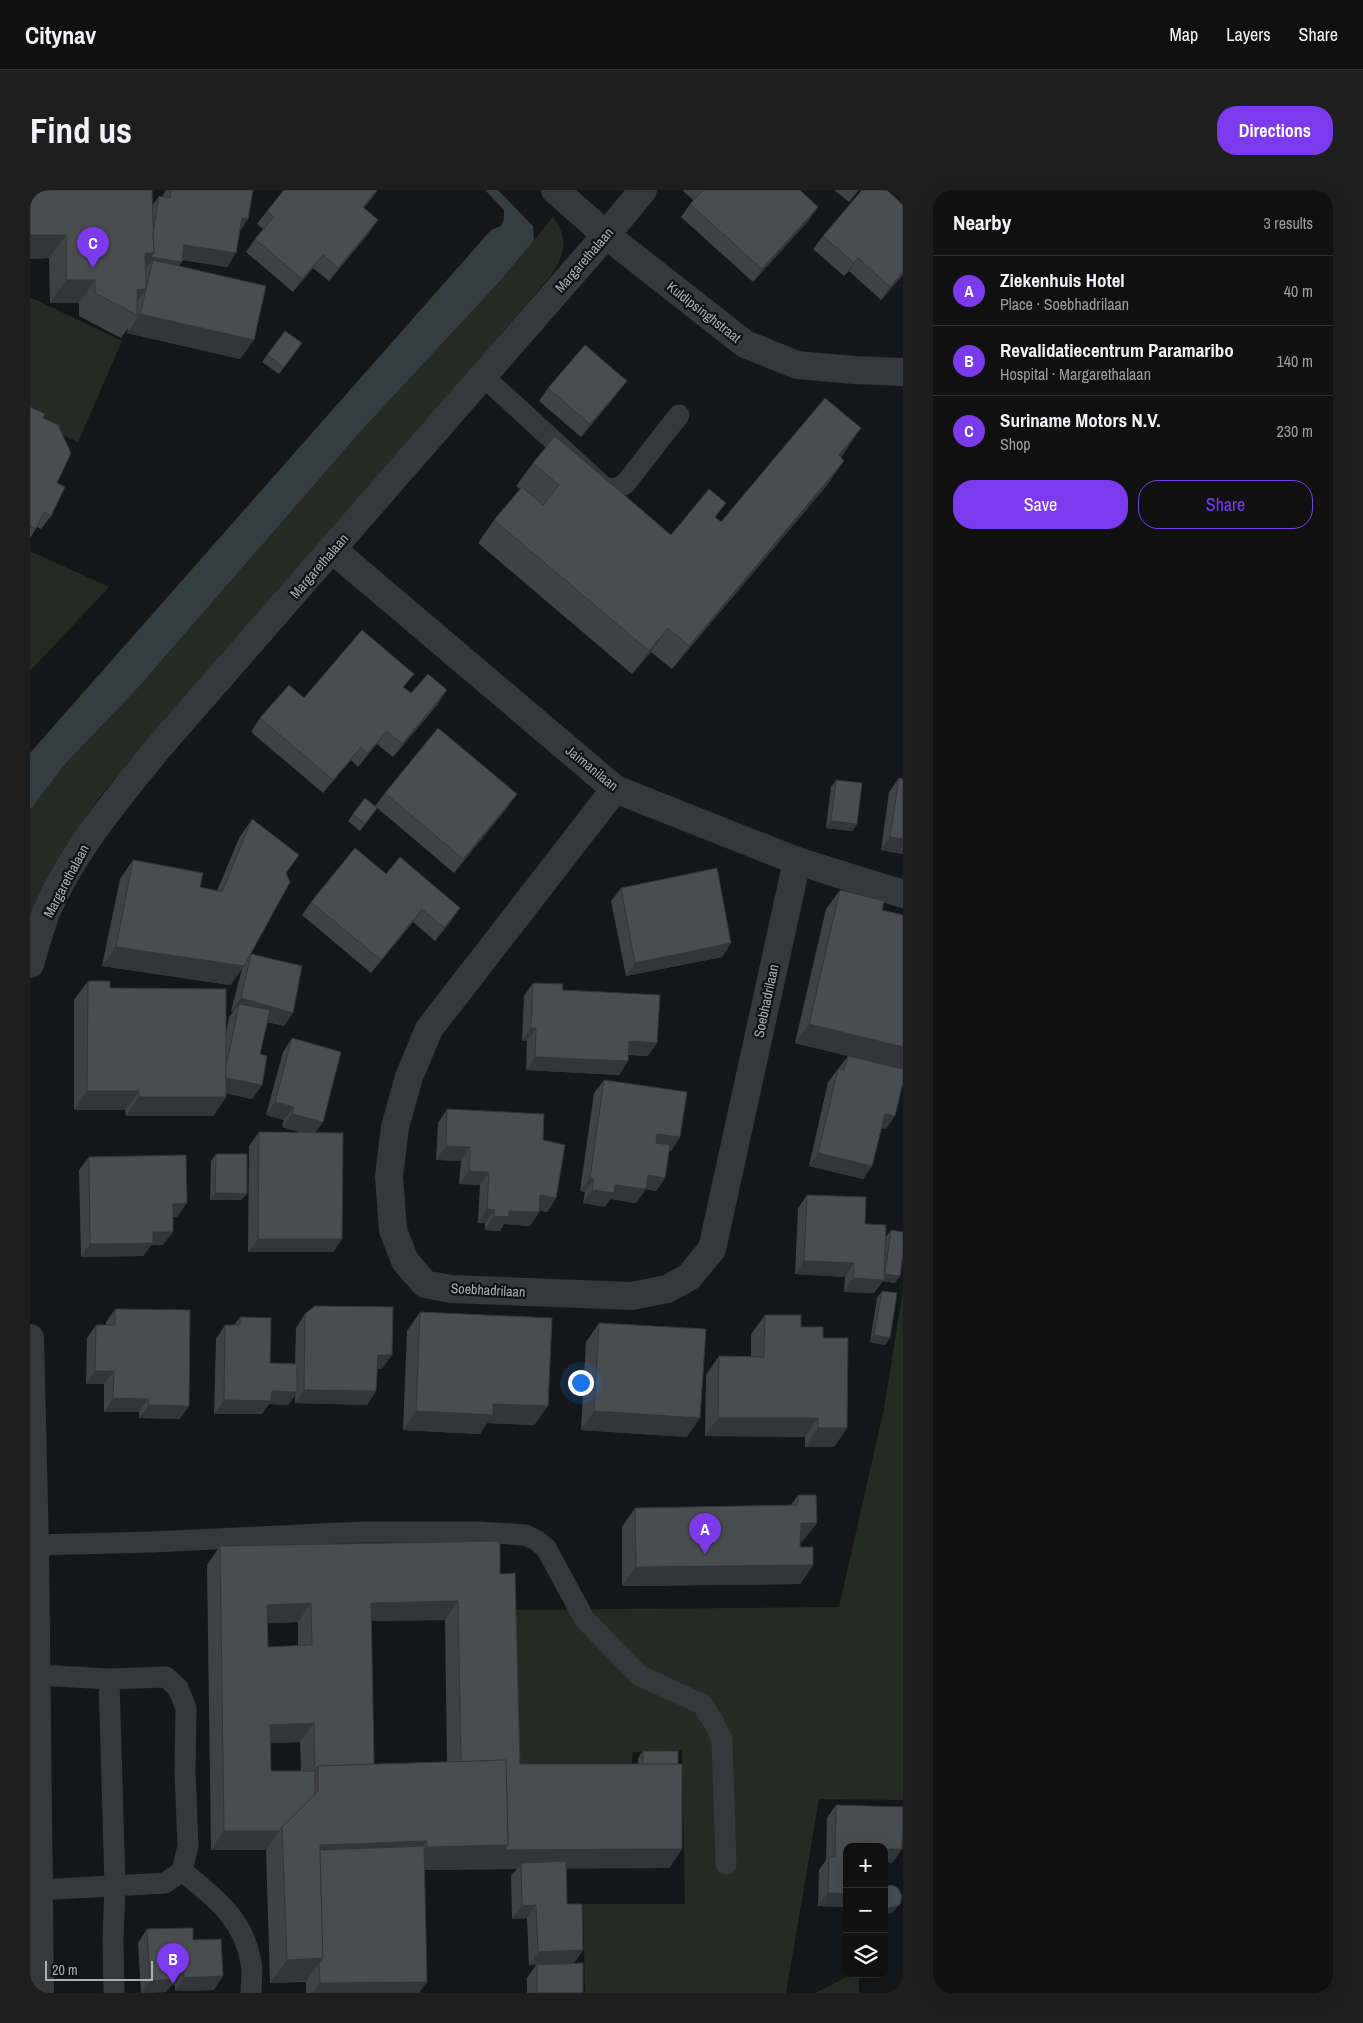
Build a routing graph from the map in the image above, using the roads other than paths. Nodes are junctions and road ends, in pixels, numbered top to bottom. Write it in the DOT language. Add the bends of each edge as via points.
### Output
graph roads {
  1 [pos="555,190"];
  2 [pos="642,190"];
  3 [pos="606,235"];
  4 [pos="903,372"];
  5 [pos="484,377"];
  6 [pos="679,415"];
  7 [pos="334,550"];
  8 [pos="615,789"];
  9 [pos="797,861"];
  10 [pos="903,894"];
  11 [pos="30,964"];
  12 [pos="30,1338"];
  13 [pos="35,1545"];
  14 [pos="37,1675"];
  15 [pos="109,1679"];
  16 [pos="726,1864"];
  17 [pos="182,1871"];
  18 [pos="115,1885"];
  19 [pos="38,1890"];
  20 [pos="40,1993"];
  21 [pos="114,1993"];
  22 [pos="251,1993"];
  1 -- 3 [label="street, Kuldipsinghstraat"];
  2 -- 3 [label="street, Margarethalaan"];
  3 -- 4 [label="street, Kuldipsinghstraat" via="744,344 797,365"];
  3 -- 5 [label="street, Margarethalaan"];
  5 -- 6 [label="lane" via="604,487 616,489 625,484"];
  5 -- 7 [label="street, Margarethalaan"];
  7 -- 8 [label="street, Jaimanilaan"];
  7 -- 11 [label="street, Margarethalaan" via="159,748 104,816 72,862 46,913"];
  8 -- 9 [label="street, Jaimanilaan"];
  8 -- 9 [label="street, Soebhadrilaan" via="429,1029 409,1077 395,1127 388,1176 393,1230 405,1261 425,1284 451,1289 632,1296 667,1289 689,1277 712,1249"];
  9 -- 10 [label="street, Jaimanilaan"];
  12 -- 13 [label="street"];
  13 -- 14 [label="street"];
  13 -- 16 [label="lane" via="363,1532 479,1532 525,1535 536,1540 546,1548 585,1620 640,1676 702,1704 714,1723 722,1740"];
  14 -- 15 [label="lane"];
  14 -- 19 [label="street"];
  15 -- 17 [label="lane" via="166,1677 178,1688 186,1708 188,1846"];
  15 -- 18 [label="lane"];
  17 -- 18 [label="lane" via="165,1883"];
  17 -- 22 [label="lane" via="221,1902 241,1930 251,1962"];
  18 -- 19 [label="lane"];
  18 -- 21 [label="lane"];
  19 -- 20 [label="street"];
}
